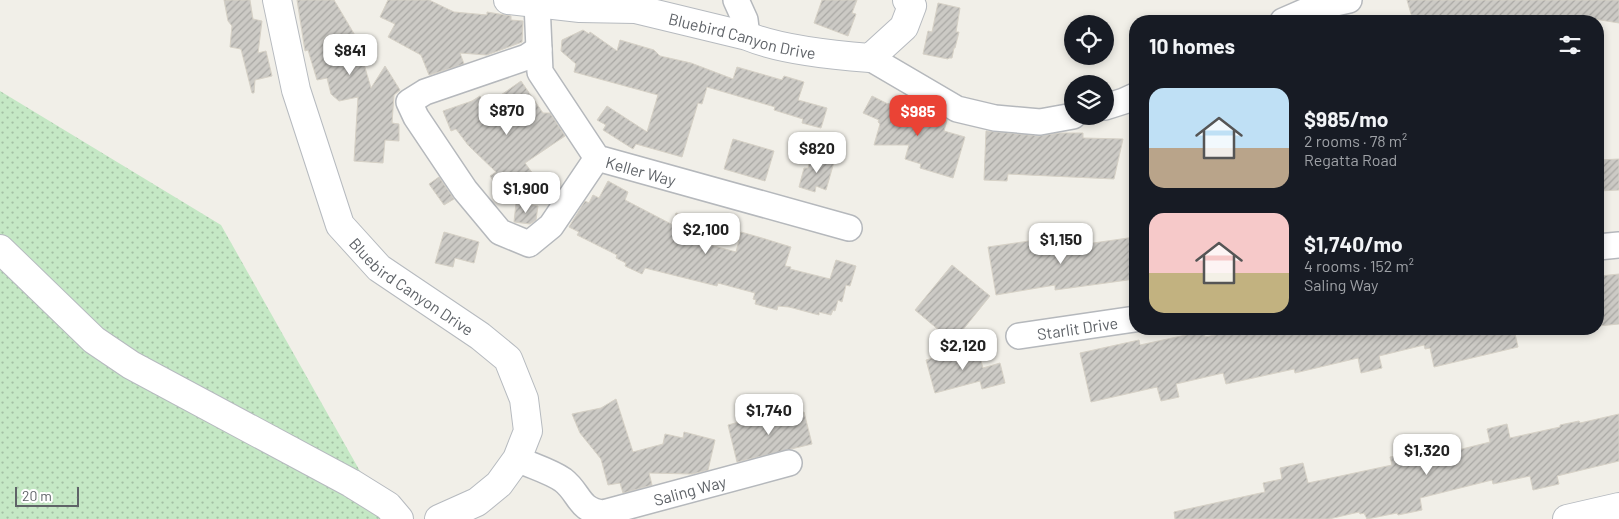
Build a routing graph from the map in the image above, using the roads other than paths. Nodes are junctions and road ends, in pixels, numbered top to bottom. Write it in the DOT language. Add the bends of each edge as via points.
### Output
graph roads {
  1 [pos="277,0"];
  2 [pos="508,0"];
  3 [pos="736,0"];
  4 [pos="907,0"];
  5 [pos="1349,0"];
  6 [pos="537,3"];
  7 [pos="1297,15"];
  8 [pos="747,36"];
  9 [pos="539,50"];
  10 [pos="870,58"];
  11 [pos="1129,99"];
  12 [pos="1114,104"];
  13 [pos="1064,118"];
  14 [pos="597,158"];
  15 [pos="849,228"];
  16 [pos="1619,245"];
  17 [pos="1604,246"];
  18 [pos="0,249"];
  19 [pos="1129,320"];
  20 [pos="1018,336"];
  21 [pos="517,459"];
  22 [pos="789,463"];
  23 [pos="1619,506"];
  24 [pos="400,519"];
  25 [pos="439,519"];
  26 [pos="1567,519"];
  1 -- 21 [label="street, Bluebird Canyon Drive" via="296,90 340,225 378,268 480,336 508,359 524,399 528,431"];
  2 -- 6 [label="street, Bluebird Canyon Drive"];
  3 -- 8 [label="street" via="745,20"];
  4 -- 10 [label="street" via="912,6 904,26"];
  5 -- 7 [label="street"];
  6 -- 8 [label="street, Bluebird Canyon Drive" via="635,9"];
  6 -- 9 [label="street, Keller Way"];
  8 -- 10 [label="street, Bluebird Canyon Drive" via="762,42 837,56"];
  9 -- 14 [label="street, Keller Way" via="540,72"];
  9 -- 14 [label="street" via="425,92 409,102 416,117 466,190 500,232 529,244 551,226"];
  10 -- 13 [label="street" via="956,109 995,118 1040,122"];
  11 -- 12 [label="street"];
  14 -- 15 [label="street, Keller Way"];
  16 -- 17 [label="street"];
  18 -- 24 [label="street" via="94,340 131,365 351,483 388,506"];
  19 -- 20 [label="street, Starlit Drive"];
  21 -- 22 [label="street, Saling Way" via="560,478 571,487 583,505 603,513"];
  21 -- 25 [label="street, Bluebird Canyon Drive" via="499,484 477,502"];
  23 -- 26 [label="street"];
}
